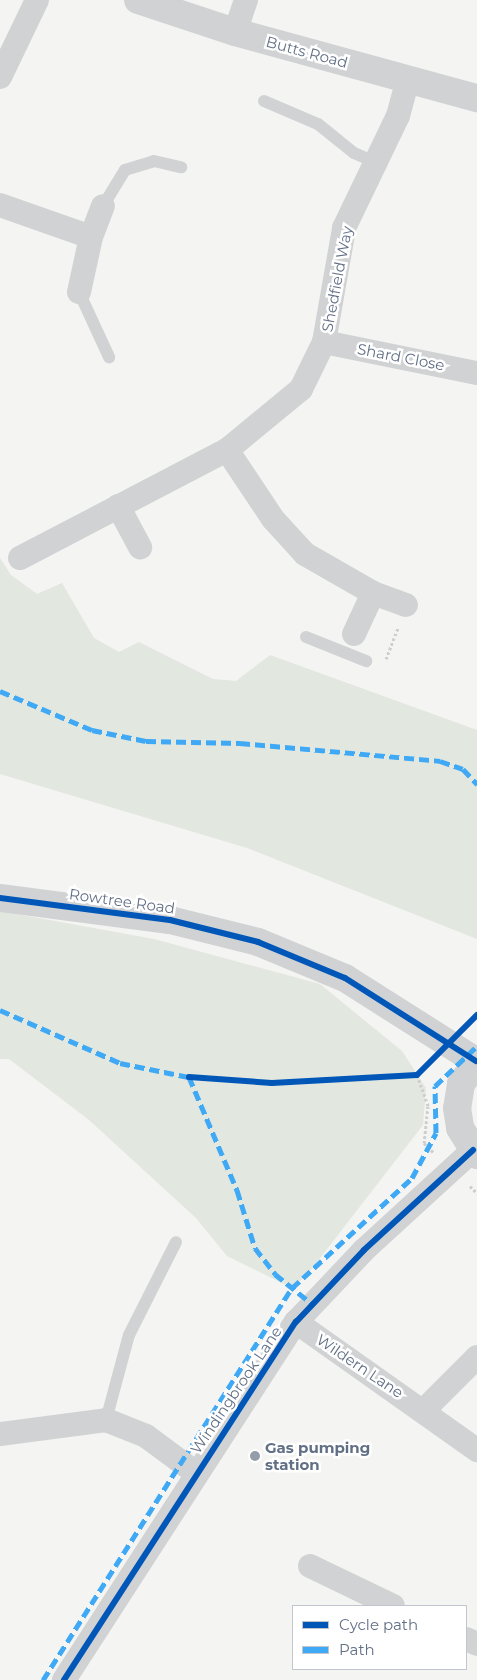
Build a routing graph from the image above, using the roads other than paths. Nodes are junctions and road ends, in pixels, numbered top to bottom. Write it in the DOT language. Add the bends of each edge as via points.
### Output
graph roads {
  1 [pos="37,0"];
  2 [pos="138,0"];
  3 [pos="246,0"];
  4 [pos="235,32"];
  5 [pos="0,77"];
  6 [pos="408,79"];
  7 [pos="477,98"];
  8 [pos="264,100"];
  9 [pos="377,163"];
  10 [pos="181,166"];
  11 [pos="0,205"];
  12 [pos="103,206"];
  13 [pos="91,237"];
  14 [pos="79,292"];
  15 [pos="324,342"];
  16 [pos="109,357"];
  17 [pos="477,373"];
  18 [pos="227,450"];
  19 [pos="118,506"];
  20 [pos="140,547"];
  21 [pos="20,558"];
  22 [pos="372,593"];
  23 [pos="406,605"];
  24 [pos="306,637"];
  25 [pos="350,644"];
  26 [pos="366,661"];
  27 [pos="0,898"];
  28 [pos="477,1061"];
  29 [pos="475,1152"];
  30 [pos="176,1242"];
  31 [pos="296,1322"];
  32 [pos="477,1357"];
  33 [pos="424,1410"];
  34 [pos="106,1420"];
  35 [pos="0,1434"];
  36 [pos="477,1450"];
  37 [pos="196,1473"];
  38 [pos="310,1566"];
  39 [pos="391,1605"];
  40 [pos="64,1680"];
  1 -- 5 [label="street"];
  2 -- 4 [label="street, Butts Road"];
  3 -- 4 [label="street"];
  4 -- 6 [label="street, Butts Road"];
  6 -- 7 [label="street, Butts Road"];
  6 -- 9 [label="street, Shedfield Way" via="398,116"];
  8 -- 9 [label="lane" via="318,124 354,153"];
  9 -- 15 [label="street, Shedfield Way" via="344,228"];
  10 -- 12 [label="lane" via="154,161 125,170"];
  11 -- 13 [label="street"];
  12 -- 13 [label="street"];
  13 -- 14 [label="street"];
  14 -- 16 [label="lane"];
  15 -- 17 [label="street, Shard Close"];
  15 -- 18 [label="street, Shedfield Way" via="301,389"];
  18 -- 19 [label="street, Shedfield Way"];
  18 -- 22 [label="street" via="273,519 305,554"];
  19 -- 20 [label="street"];
  19 -- 21 [label="street, Shedfield Way"];
  22 -- 23 [label="street"];
  22 -- 25 [label="street"];
  24 -- 25 [label="lane"];
  25 -- 26 [label="lane"];
  27 -- 28 [label="street, Rowtree Road" via="170,920 258,942 345,978"];
  28 -- 29 [label="street" via="461,1084 457,1108 460,1128"];
  29 -- 31 [label="street, Windingbrook Lane" via="364,1250"];
  30 -- 34 [label="lane" via="129,1336"];
  31 -- 33 [label="street, Wildern Lane"];
  31 -- 37 [label="street, Windingbrook Lane"];
  32 -- 33 [label="street"];
  33 -- 36 [label="street, Wildern Lane"];
  34 -- 35 [label="street"];
  34 -- 37 [label="street" via="146,1436"];
  37 -- 40 [label="street, Windingbrook Lane"];
  38 -- 39 [label="street"];
}
